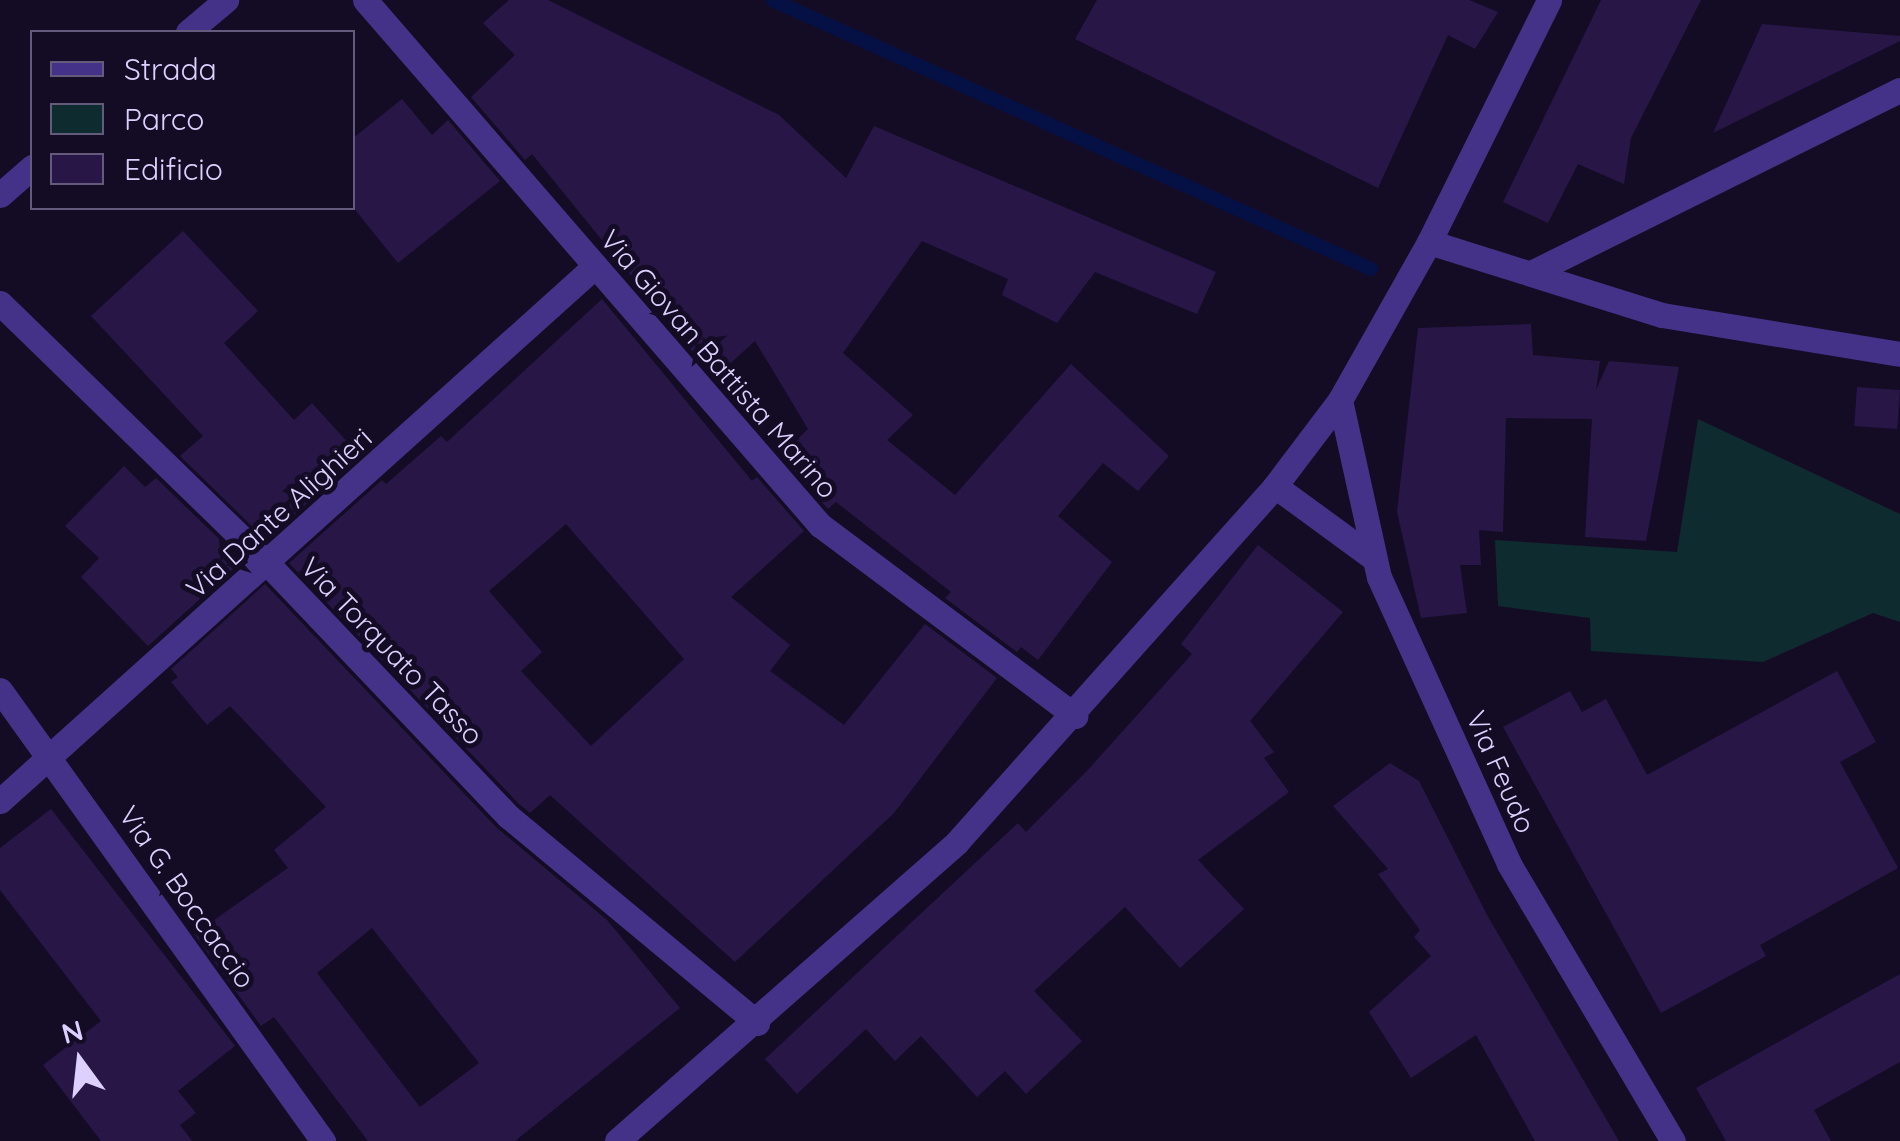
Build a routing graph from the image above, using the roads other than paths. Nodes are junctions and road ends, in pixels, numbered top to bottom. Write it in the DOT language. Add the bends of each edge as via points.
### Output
graph roads {
  1 [pos="226,0"];
  2 [pos="365,0"];
  3 [pos="1549,0"];
  4 [pos="190,30"];
  5 [pos="1900,90"];
  6 [pos="30,169"];
  7 [pos="0,195"];
  8 [pos="1429,242"];
  9 [pos="595,266"];
  10 [pos="1535,271"];
  11 [pos="0,303"];
  12 [pos="1900,354"];
  13 [pos="1340,400"];
  14 [pos="1276,486"];
  15 [pos="1372,557"];
  16 [pos="269,565"];
  17 [pos="0,690"];
  18 [pos="1075,716"];
  19 [pos="50,754"];
  20 [pos="0,800"];
  21 [pos="757,1023"];
  22 [pos="323,1141"];
  23 [pos="618,1141"];
  24 [pos="1674,1141"];
  1 -- 4 [label="street"];
  2 -- 9 [label="street, Via Giovan Battista Marino"];
  3 -- 8 [label="street"];
  5 -- 10 [label="street"];
  6 -- 7 [label="street"];
  8 -- 10 [label="street"];
  8 -- 13 [label="street"];
  9 -- 16 [label="street, Via Dante Alighieri"];
  9 -- 18 [label="street, Via Giovan Battista Marino" via="820,526"];
  10 -- 12 [label="street" via="1662,315"];
  11 -- 16 [label="street, Via Torquato Tasso"];
  13 -- 14 [label="street"];
  13 -- 15 [label="street, Via Feudo"];
  14 -- 15 [label="street"];
  14 -- 18 [label="street"];
  15 -- 24 [label="street, Via Feudo" via="1510,864"];
  16 -- 19 [label="street, Via Dante Alighieri"];
  16 -- 21 [label="street, Via Torquato Tasso" via="508,816"];
  17 -- 19 [label="street, Via G. Boccaccio"];
  18 -- 21 [label="street" via="957,842"];
  19 -- 20 [label="street, Via Dante Alighieri"];
  19 -- 22 [label="street, Via G. Boccaccio"];
  21 -- 23 [label="street"];
}
